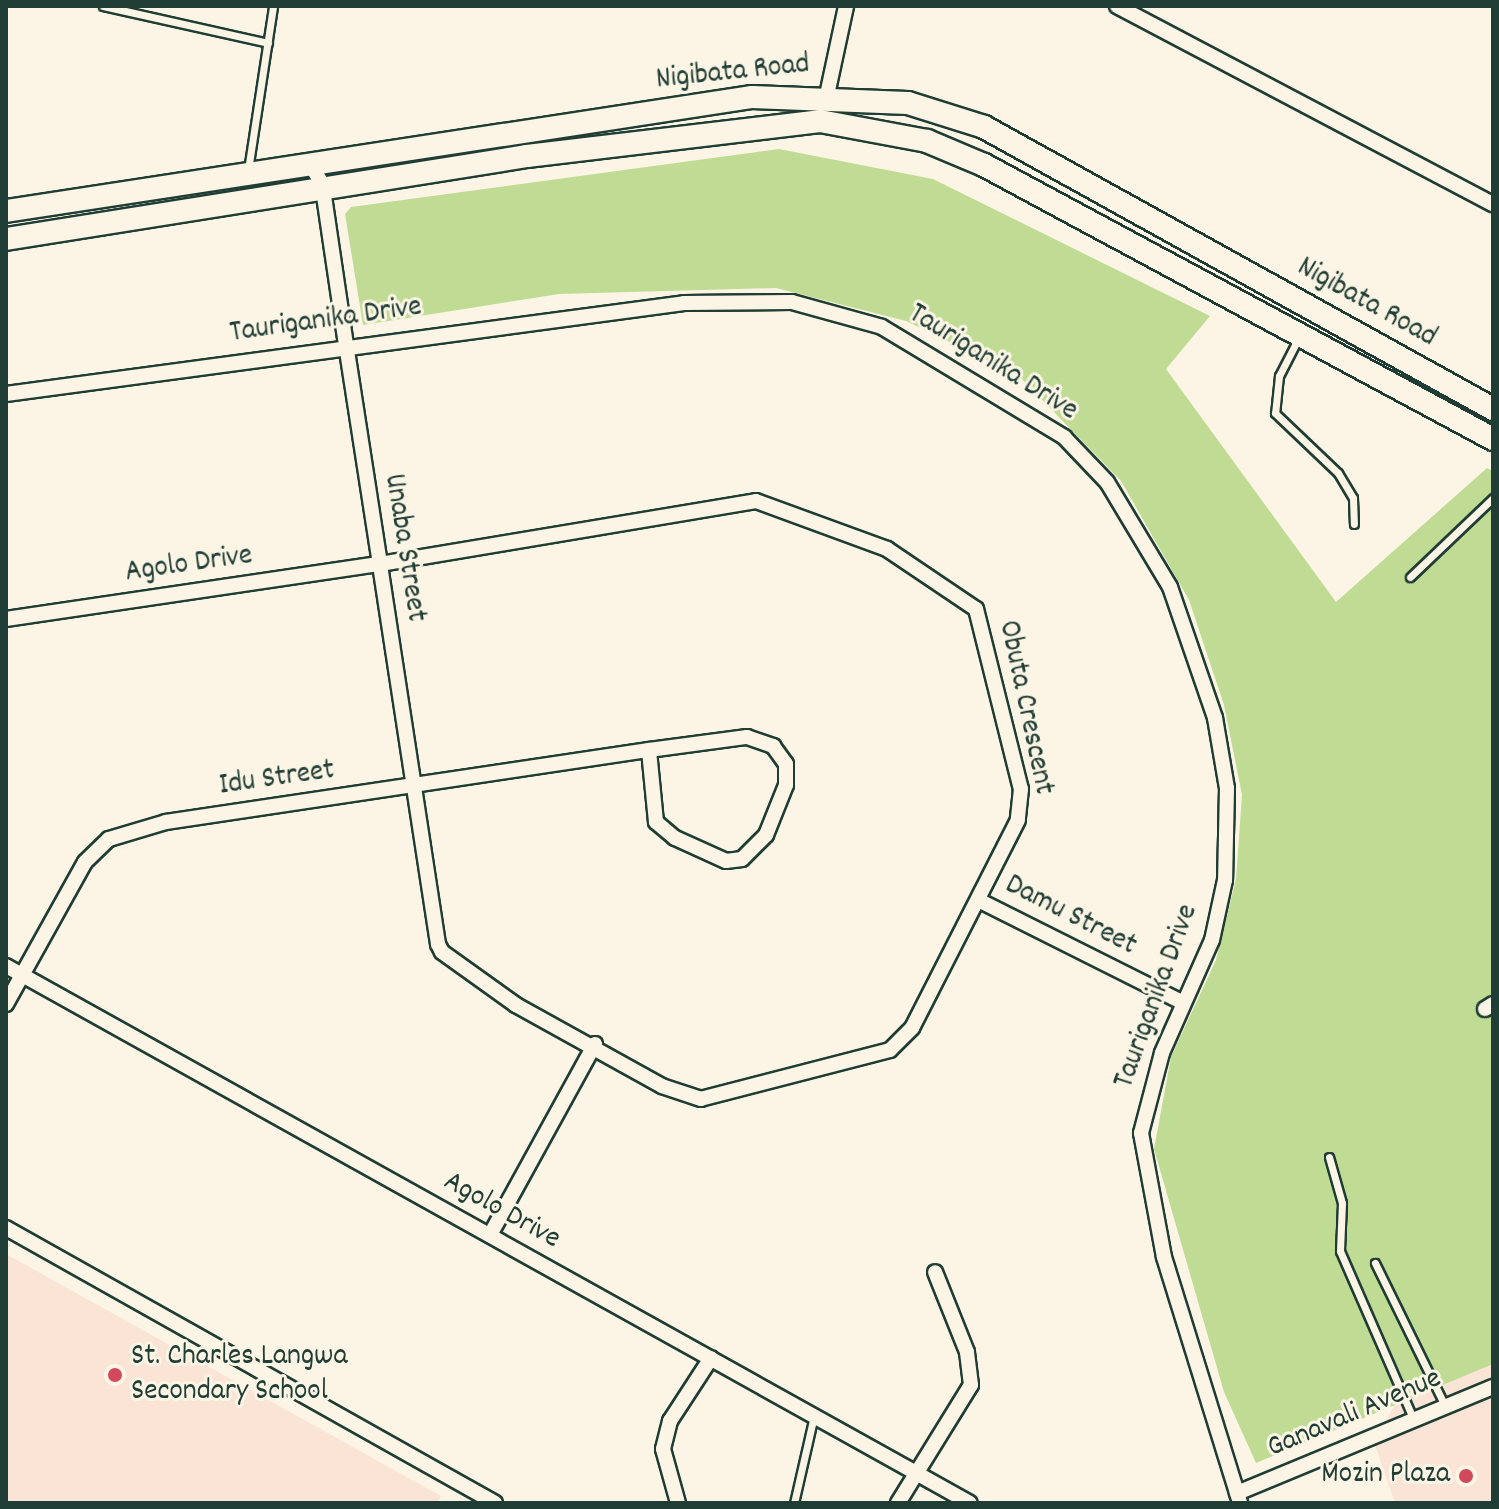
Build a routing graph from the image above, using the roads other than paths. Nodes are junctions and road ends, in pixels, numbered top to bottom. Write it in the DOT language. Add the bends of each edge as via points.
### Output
graph roads {
  1 [pos="103,6"];
  2 [pos="273,6"];
  3 [pos="846,6"];
  4 [pos="1117,6"];
  5 [pos="268,43"];
  6 [pos="827,95"];
  7 [pos="309,163"];
  8 [pos="247,174"];
  9 [pos="323,190"];
  10 [pos="1493,204"];
  11 [pos="6,211"];
  12 [pos="6,239"];
  13 [pos="1302,332"];
  14 [pos="346,345"];
  15 [pos="6,394"];
  16 [pos="1493,409"];
  17 [pos="1493,439"];
  18 [pos="1493,498"];
  19 [pos="1354,524"];
  20 [pos="380,564"];
  21 [pos="1410,577"];
  22 [pos="6,619"];
  23 [pos="649,750"];
  24 [pos="413,787"];
  25 [pos="978,900"];
  26 [pos="438,944"];
  27 [pos="6,966"];
  28 [pos="22,975"];
  29 [pos="1182,1002"];
  30 [pos="6,1004"];
  31 [pos="595,1044"];
  32 [pos="1329,1157"];
  33 [pos="6,1228"];
  34 [pos="490,1235"];
  35 [pos="1375,1263"];
  36 [pos="935,1272"];
  37 [pos="711,1358"];
  38 [pos="1493,1387"];
  39 [pos="1445,1406"];
  40 [pos="814,1416"];
  41 [pos="1413,1418"];
  42 [pos="915,1472"];
  43 [pos="1239,1498"];
  44 [pos="495,1503"];
  45 [pos="678,1503"];
  46 [pos="794,1503"];
  47 [pos="898,1503"];
  48 [pos="970,1503"];
  1 -- 5 [label="lane"];
  2 -- 5 [label="lane"];
  3 -- 6 [label="street"];
  4 -- 10 [label="street"];
  5 -- 8 [label="lane"];
  6 -- 7 [label="street, Nigibata Road" via="752,97"];
  6 -- 16 [label="street, Nigibata Road" via="908,103 984,127"];
  7 -- 8 [label="street, Nigibata Road"];
  7 -- 9 [label="street, Unaba Street"];
  8 -- 11 [label="street, Nigibata Road"];
  9 -- 12 [label="street, Nigibata Road"];
  9 -- 13 [label="street, Nigibata Road" via="527,156 820,121 927,141 984,165"];
  9 -- 14 [label="street, Unaba Street"];
  13 -- 17 [label="street, Nigibata Road"];
  13 -- 19 [label="lane" via="1279,376 1275,413 1338,473 1353,498"];
  14 -- 15 [label="street, Tauriganika Drive"];
  14 -- 20 [label="street, Unaba Street"];
  14 -- 29 [label="street, Tauriganika Drive" via="684,303 792,302 882,327 1064,437 1139,528 1176,601 1215,718 1227,788 1225,880 1212,940"];
  18 -- 21 [label="lane"];
  20 -- 22 [label="street, Agolo Drive"];
  20 -- 24 [label="street, Unaba Street"];
  20 -- 25 [label="street, Obuta Crescent" via="756,501 887,549 976,609 983,625 1022,807"];
  23 -- 23 [label="street" via="656,822 675,838 726,861 742,859 766,835 786,785 786,764 773,746 747,737"];
  23 -- 24 [label="street, Idu Street"];
  24 -- 26 [label="street, Unaba Street"];
  24 -- 28 [label="street, Idu Street" via="166,822 109,839 85,862"];
  25 -- 29 [label="street, Damu Street"];
  25 -- 31 [label="street, Obuta Crescent" via="912,1028 890,1050 701,1099 662,1086"];
  26 -- 31 [label="street, Obuta Crescent" via="461,971"];
  27 -- 28 [label="street, Agolo Drive"];
  28 -- 30 [label="street, Idu Street"];
  28 -- 34 [label="street, Agolo Drive"];
  29 -- 43 [label="street, Tauriganika Drive" via="1148,1095 1144,1166"];
  31 -- 34 [label="street"];
  32 -- 41 [label="lane" via="1342,1203 1340,1251"];
  33 -- 44 [label="street"];
  34 -- 37 [label="street, Agolo Drive"];
  35 -- 39 [label="lane"];
  36 -- 42 [label="street" via="972,1372 965,1404"];
  37 -- 40 [label="street, Agolo Drive"];
  37 -- 45 [label="street" via="670,1421 663,1449"];
  38 -- 39 [label="street, Ganavali Avenue"];
  39 -- 41 [label="street, Ganavali Avenue"];
  40 -- 42 [label="street, Agolo Drive"];
  40 -- 46 [label="lane"];
  41 -- 43 [label="street, Ganavali Avenue"];
  42 -- 47 [label="street"];
  42 -- 48 [label="street, Agolo Drive"];
}
